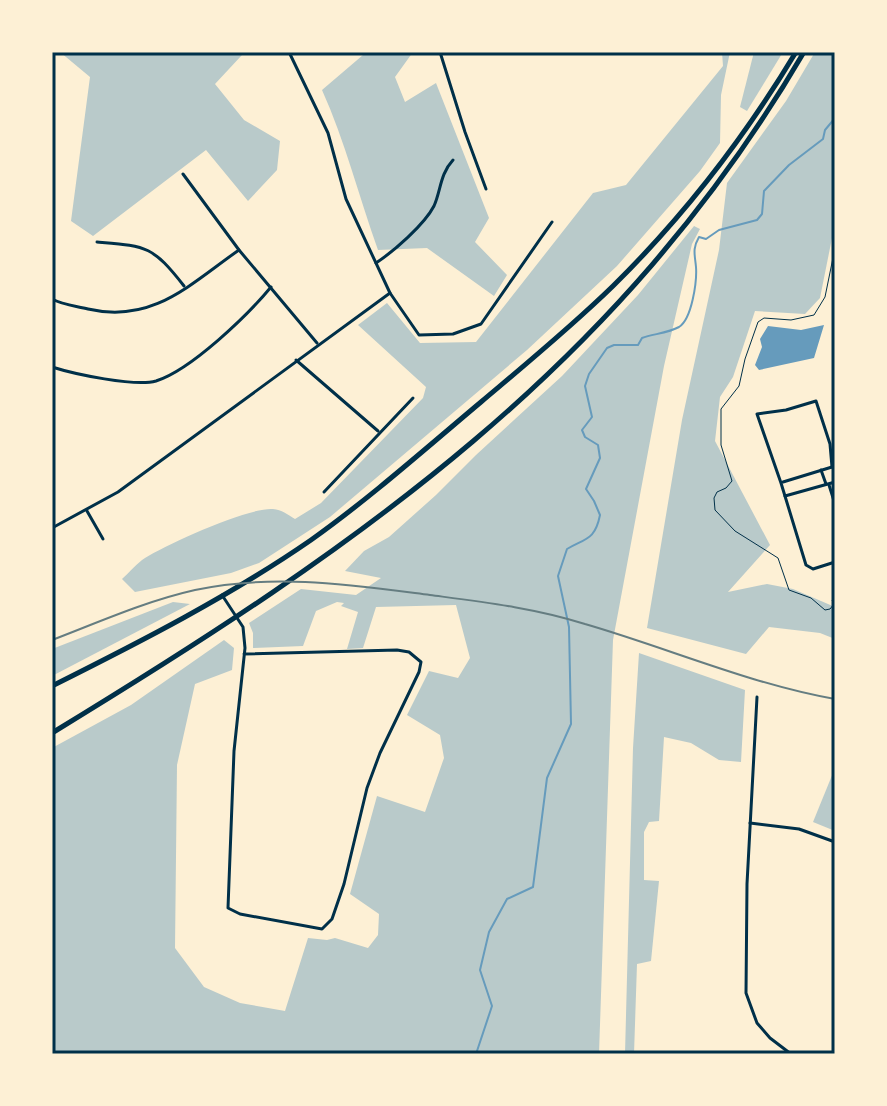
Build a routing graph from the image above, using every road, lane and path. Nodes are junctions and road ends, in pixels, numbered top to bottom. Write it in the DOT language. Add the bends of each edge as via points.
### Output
graph roads {
  1 [pos="289,52"];
  2 [pos="440,52"];
  3 [pos="796,52"];
  4 [pos="804,52"];
  5 [pos="52,123"];
  6 [pos="53,147"];
  7 [pos="453,160"];
  8 [pos="183,174"];
  9 [pos="486,189"];
  10 [pos="552,222"];
  11 [pos="97,242"];
  12 [pos="239,250"];
  13 [pos="376,263"];
  14 [pos="271,287"];
  15 [pos="185,288"];
  16 [pos="390,293"];
  17 [pos="52,299"];
  18 [pos="318,344"];
  19 [pos="296,360"];
  20 [pos="52,367"];
  21 [pos="413,398"];
  22 [pos="380,432"];
  23 [pos="834,468"];
  24 [pos="821,470"];
  25 [pos="835,482"];
  26 [pos="781,483"];
  27 [pos="828,484"];
  28 [pos="324,492"];
  29 [pos="785,496"];
  30 [pos="835,504"];
  31 [pos="87,511"];
  32 [pos="52,528"];
  33 [pos="103,539"];
  34 [pos="835,562"];
  35 [pos="222,595"];
  36 [pos="236,617"];
  37 [pos="244,654"];
  38 [pos="52,686"];
  39 [pos="757,697"];
  40 [pos="52,733"];
  41 [pos="750,823"];
  42 [pos="835,842"];
  43 [pos="791,1054"];
  1 -- 13 [label="street" via="328,133 346,199"];
  2 -- 9 [label="street"];
  3 -- 35 [label="highway" via="711,176 589,309 352,509"];
  4 -- 36 [label="highway" via="705,202 567,358 416,490"];
  5 -- 6 [label="street"];
  7 -- 13 [label="street" via="427,216"];
  8 -- 12 [label="street"];
  10 -- 16 [label="street" via="489,315 465,332 419,335"];
  11 -- 15 [label="street" via="145,248"];
  12 -- 14 [label="street"];
  12 -- 15 [label="street"];
  13 -- 16 [label="street"];
  14 -- 18 [label="street"];
  14 -- 20 [label="street" via="243,320 156,381"];
  15 -- 17 [label="street" via="148,309 122,314"];
  16 -- 18 [label="street"];
  18 -- 19 [label="street"];
  19 -- 22 [label="street"];
  19 -- 31 [label="street"];
  21 -- 22 [label="street"];
  22 -- 28 [label="street"];
  23 -- 24 [label="street"];
  23 -- 26 [label="street" via="816,401 757,414"];
  24 -- 26 [label="street"];
  24 -- 27 [label="street"];
  25 -- 27 [label="street"];
  26 -- 29 [label="street"];
  27 -- 29 [label="street"];
  27 -- 30 [label="street"];
  29 -- 34 [label="street" via="806,565 813,569"];
  31 -- 32 [label="street"];
  31 -- 33 [label="street"];
  35 -- 36 [label="street"];
  35 -- 38 [label="highway"];
  36 -- 37 [label="street" via="244,631"];
  36 -- 40 [label="highway"];
  37 -- 37 [label="street" via="227,905 234,913 322,929 330,922 344,884 367,788 420,659 388,650"];
  39 -- 41 [label="street"];
  41 -- 42 [label="street" via="799,829"];
  41 -- 43 [label="street" via="746,993 757,1023"];
}
